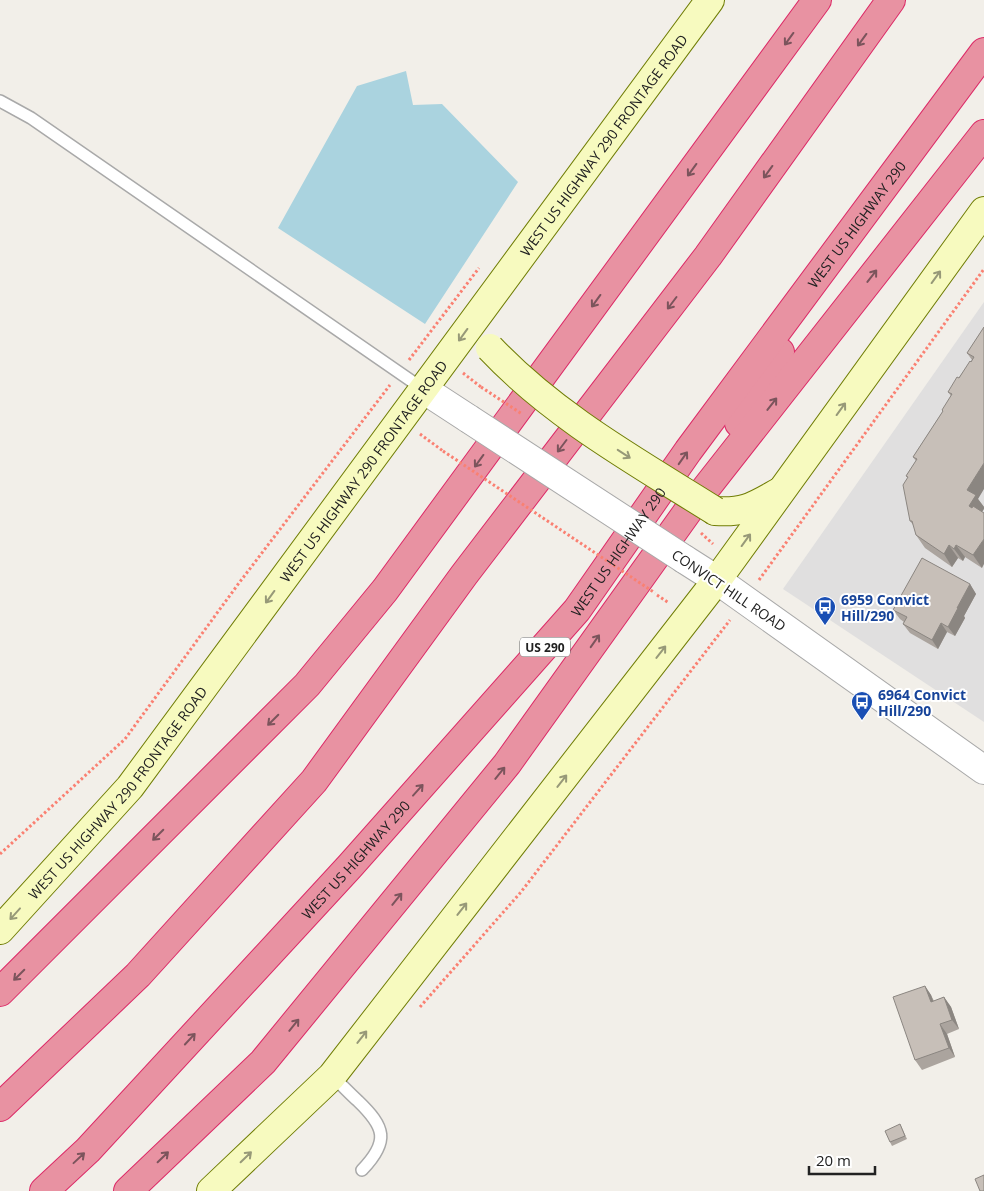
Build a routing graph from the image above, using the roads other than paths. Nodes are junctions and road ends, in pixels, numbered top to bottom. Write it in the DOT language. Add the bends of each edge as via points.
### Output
graph roads {
  1 [pos="710,0"];
  2 [pos="817,0"];
  3 [pos="891,0"];
  4 [pos="984,52"];
  5 [pos="0,101"];
  6 [pos="984,134"];
  7 [pos="984,211"];
  8 [pos="847,236"];
  9 [pos="491,298"];
  10 [pos="424,389"];
  11 [pos="782,491"];
  12 [pos="688,511"];
  13 [pos="718,580"];
  14 [pos="984,770"];
  15 [pos="0,930"];
  16 [pos="0,992"];
  17 [pos="332,1076"];
  18 [pos="0,1108"];
  19 [pos="362,1170"];
  20 [pos="44,1191"];
  21 [pos="128,1191"];
  22 [pos="211,1191"];
  1 -- 9 [label="main road, WEST US HIGHWAY 290 FRONTAGE ROAD"];
  2 -- 16 [label="highway, one-way" via="385,590 307,685"];
  3 -- 18 [label="highway, one-way" via="708,256 464,575 314,781 138,975"];
  4 -- 8 [label="highway, WEST US HIGHWAY 290 / US 290"];
  5 -- 10 [label="lane" via="31,118"];
  12 -- 6 [label="highway, one-way"];
  11 -- 7 [label="main road, one-way"];
  8 -- 12 [label="highway"];
  20 -- 8 [label="highway, WEST US HIGHWAY 290 / US 290, one-way" via="88,1150 337,881 577,610 688,450"];
  9 -- 10 [label="main road, WEST US HIGHWAY 290 FRONTAGE ROAD, one-way"];
  9 -- 11 [label="main road, one-way, bridge" via="490,348 546,401 626,455 715,511 741,510"];
  10 -- 13 [label="street, CONVICT HILL ROAD, bridge"];
  10 -- 15 [label="main road, WEST US HIGHWAY 290 FRONTAGE ROAD, one-way" via="130,787"];
  13 -- 11 [label="main road, one-way"];
  21 -- 12 [label="highway, one-way" via="269,1055 507,764"];
  13 -- 14 [label="street, CONVICT HILL ROAD"];
  17 -- 13 [label="main road, one-way"];
  17 -- 19 [label="lane" via="368,1111 381,1130 381,1140 373,1159"];
  22 -- 17 [label="main road, one-way"];
}
